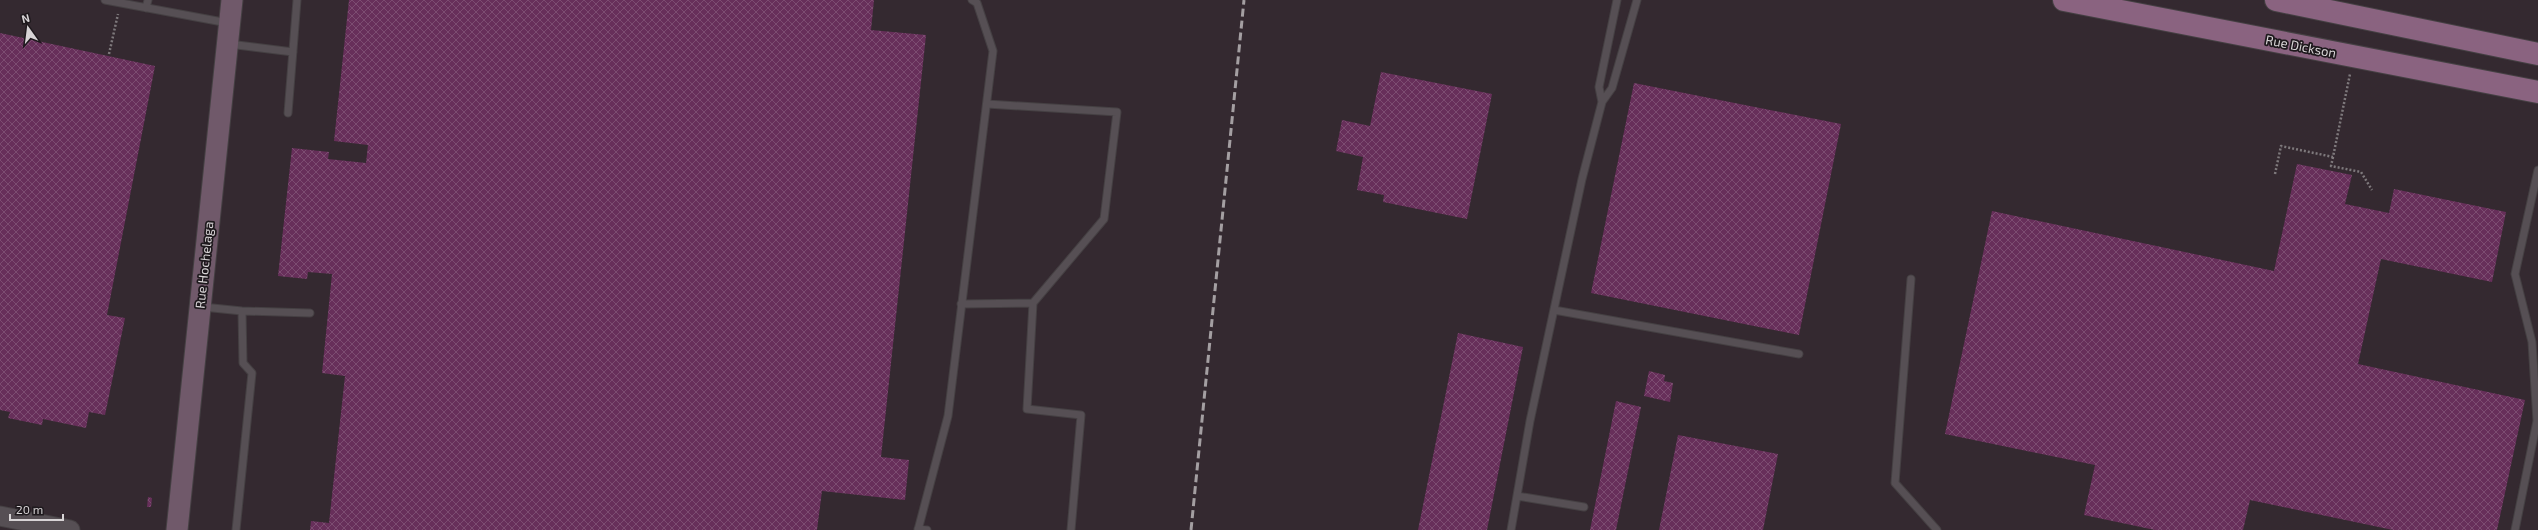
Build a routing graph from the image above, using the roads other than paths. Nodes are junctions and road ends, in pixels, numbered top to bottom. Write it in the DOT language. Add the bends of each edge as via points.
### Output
graph roads {
  1 [pos="105,0"];
  2 [pos="148,0"];
  3 [pos="232,0"];
  4 [pos="297,0"];
  5 [pos="972,0"];
  6 [pos="1617,0"];
  7 [pos="1637,0"];
  8 [pos="2064,0"];
  9 [pos="2276,0"];
  10 [pos="146,8"];
  11 [pos="230,23"];
  12 [pos="226,44"];
  13 [pos="293,52"];
  14 [pos="2538,54"];
  15 [pos="2538,92"];
  16 [pos="1602,102"];
  17 [pos="987,104"];
  18 [pos="288,113"];
  19 [pos="2538,170"];
  20 [pos="1911,279"];
  21 [pos="961,304"];
  22 [pos="1032,304"];
  23 [pos="200,306"];
  24 [pos="1554,310"];
  25 [pos="242,311"];
  26 [pos="310,313"];
  27 [pos="1799,354"];
  28 [pos="1517,496"];
  29 [pos="1584,507"];
  30 [pos="0,516"];
  31 [pos="918,529"];
  32 [pos="70,530"];
  33 [pos="177,530"];
  34 [pos="236,530"];
  35 [pos="926,530"];
  36 [pos="1071,530"];
  37 [pos="1511,530"];
  38 [pos="1936,530"];
  39 [pos="2515,530"];
  1 -- 10 [label="lane"];
  2 -- 10 [label="lane"];
  3 -- 11 [label="main road, Rue Hochelaga"];
  4 -- 13 [label="lane"];
  5 -- 17 [label="lane" via="977,3 993,51"];
  6 -- 16 [label="lane" via="1599,87"];
  7 -- 16 [label="lane" via="1612,88"];
  8 -- 15 [label="main road, Rue Dickson"];
  9 -- 14 [label="main road"];
  10 -- 11 [label="lane"];
  11 -- 12 [label="main road, Rue Hochelaga"];
  12 -- 13 [label="lane"];
  12 -- 23 [label="main road, Rue Hochelaga"];
  13 -- 18 [label="lane"];
  16 -- 24 [label="lane" via="1582,179"];
  17 -- 21 [label="lane"];
  17 -- 22 [label="lane" via="1117,112 1104,219"];
  19 -- 39 [label="lane" via="2515,274 2532,342 2537,421"];
  20 -- 38 [label="lane" via="1895,483"];
  21 -- 22 [label="lane"];
  21 -- 31 [label="lane" via="948,416"];
  22 -- 36 [label="lane" via="1027,409 1081,415"];
  23 -- 25 [label="lane"];
  23 -- 33 [label="main road, Rue Hochelaga"];
  24 -- 27 [label="lane"];
  24 -- 28 [label="lane"];
  25 -- 26 [label="lane"];
  25 -- 34 [label="lane" via="243,363 252,374"];
  28 -- 29 [label="lane"];
  28 -- 37 [label="lane"];
  30 -- 32 [label="street"];
  31 -- 35 [label="lane"];
}
